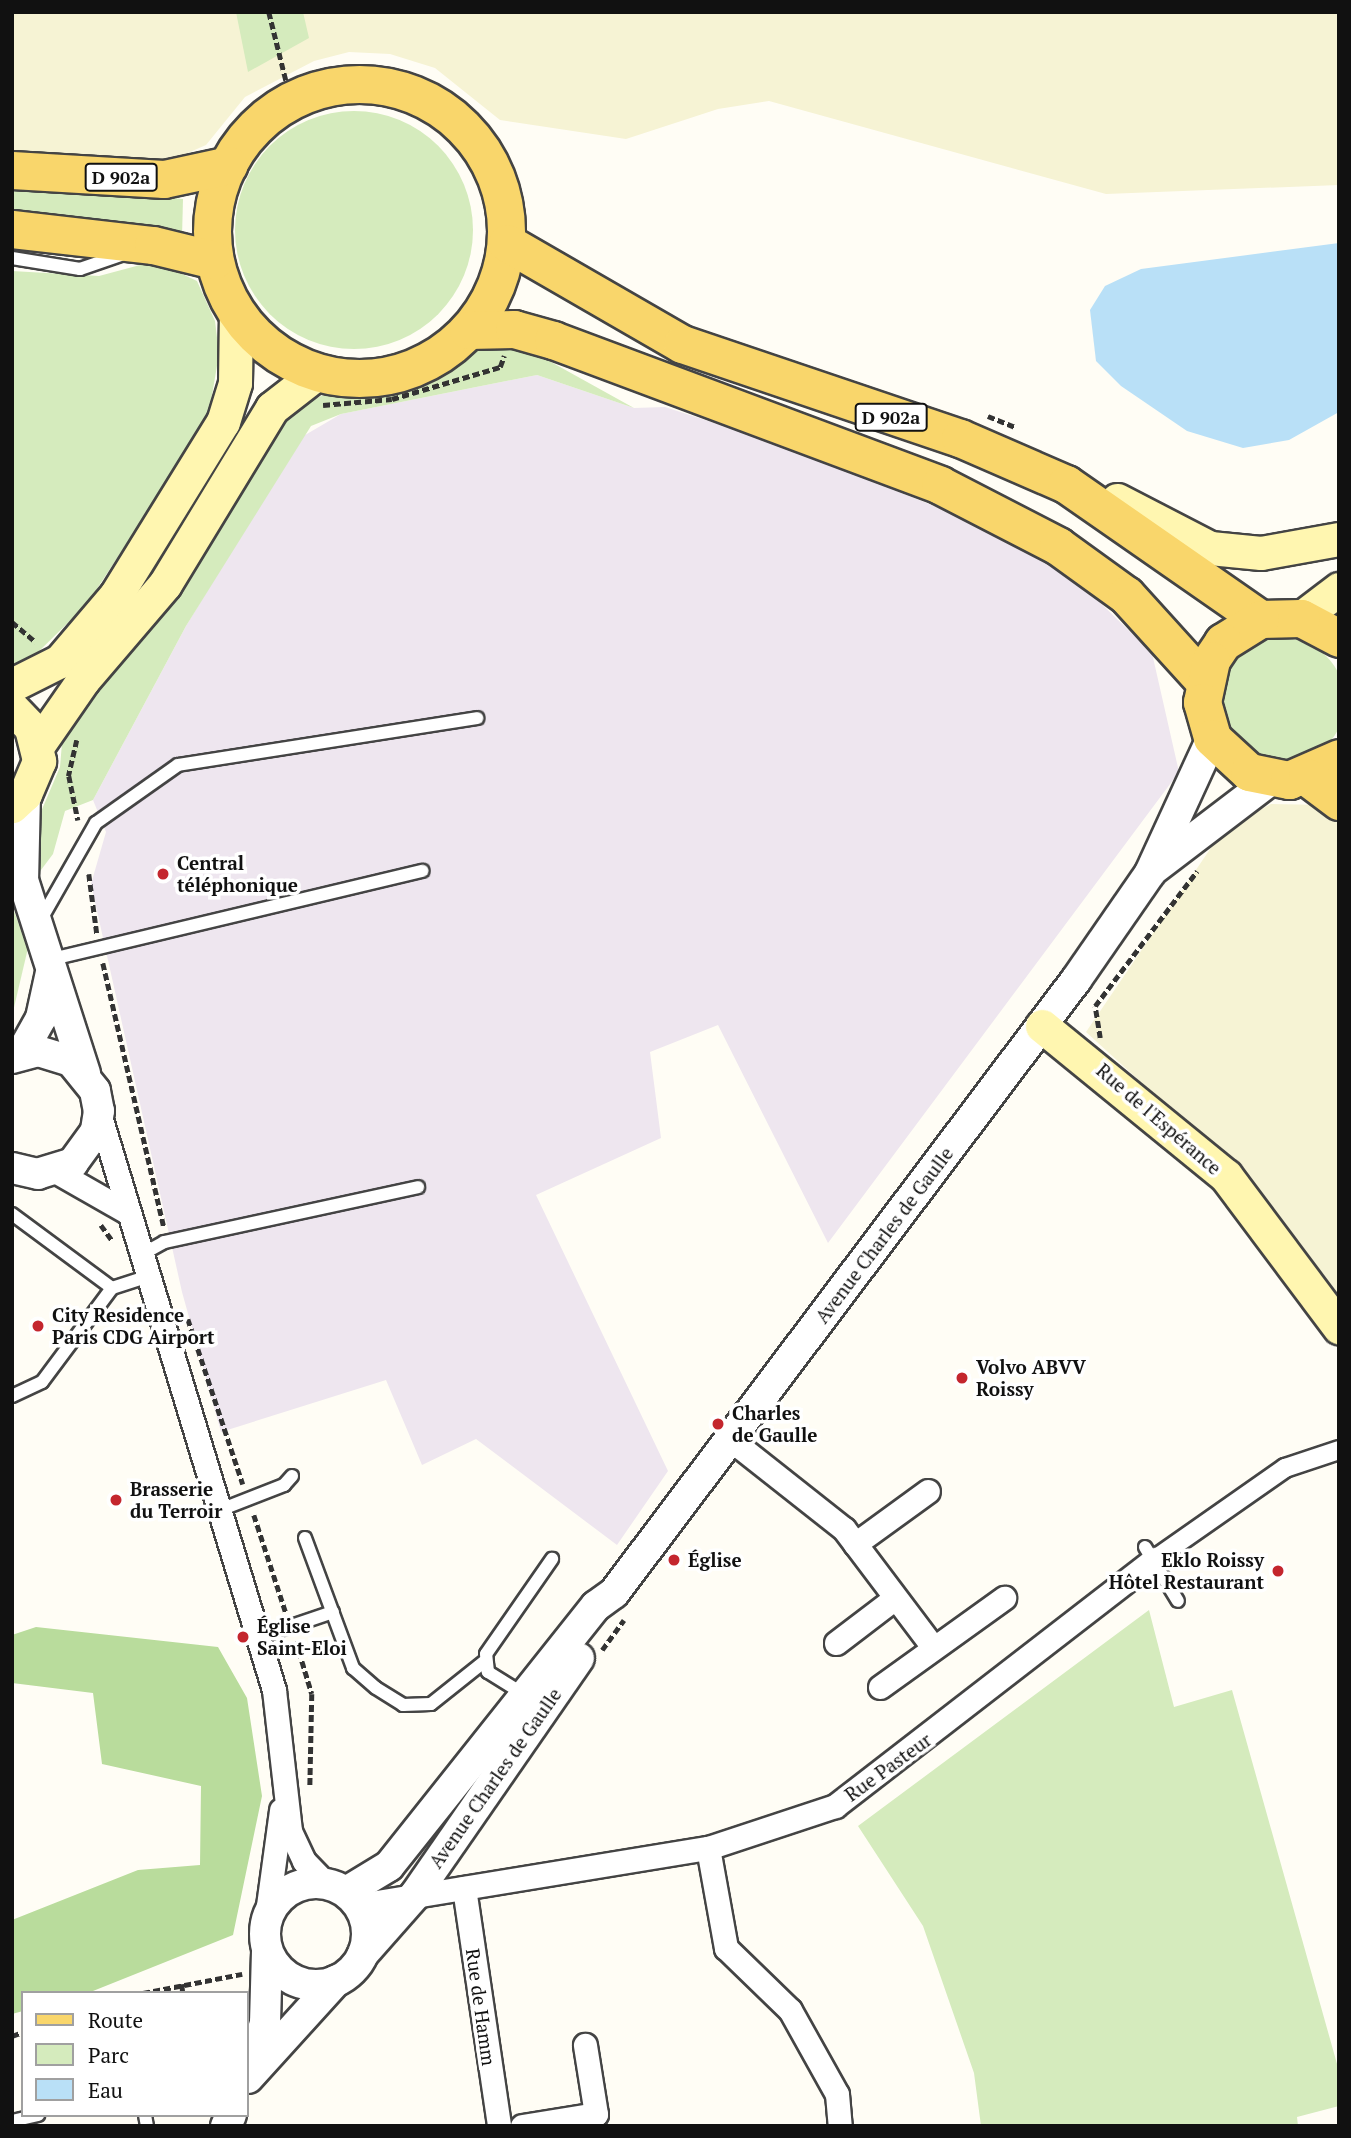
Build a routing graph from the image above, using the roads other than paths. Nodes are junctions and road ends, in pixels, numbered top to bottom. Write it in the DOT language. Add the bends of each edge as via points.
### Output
graph roads {
  1 [pos="229,165"];
  2 [pos="12,170"];
  3 [pos="12,229"];
  4 [pos="507,243"];
  5 [pos="153,244"];
  6 [pos="12,258"];
  7 [pos="214,260"];
  8 [pos="236,313"];
  9 [pos="467,330"];
  10 [pos="315,390"];
  11 [pos="1066,484"];
  12 [pos="1339,539"];
  13 [pos="1339,589"];
  14 [pos="1301,618"];
  15 [pos="1260,619"];
  16 [pos="1339,638"];
  17 [pos="1204,681"];
  18 [pos="12,685"];
  19 [pos="12,708"];
  20 [pos="477,718"];
  21 [pos="1212,738"];
  22 [pos="38,745"];
  23 [pos="1339,758"];
  24 [pos="1289,778"];
  25 [pos="19,800"];
  26 [pos="1339,801"];
  27 [pos="423,872"];
  28 [pos="18,873"];
  29 [pos="1150,873"];
  30 [pos="36,927"];
  31 [pos="49,966"];
  32 [pos="1042,1026"];
  33 [pos="16,1056"];
  34 [pos="85,1073"];
  35 [pos="99,1111"];
  36 [pos="15,1171"];
  37 [pos="55,1171"];
  38 [pos="418,1187"];
  39 [pos="125,1211"];
  40 [pos="12,1214"];
  41 [pos="138,1272"];
  42 [pos="112,1288"];
  43 [pos="1339,1327"];
  44 [pos="12,1396"];
  45 [pos="730,1439"];
  46 [pos="1339,1450"];
  47 [pos="292,1476"];
  48 [pos="928,1492"];
  49 [pos="220,1510"];
  50 [pos="306,1538"];
  51 [pos="855,1544"];
  52 [pos="1150,1553"];
  53 [pos="552,1559"];
  54 [pos="895,1598"];
  55 [pos="1004,1598"];
  56 [pos="1178,1601"];
  57 [pos="332,1612"];
  58 [pos="259,1637"];
  59 [pos="836,1643"];
  60 [pos="933,1647"];
  61 [pos="485,1661"];
  62 [pos="880,1687"];
  63 [pos="536,1698"];
  64 [pos="284,1793"];
  65 [pos="708,1848"];
  66 [pos="464,1888"];
  67 [pos="343,1894"];
  68 [pos="415,1895"];
  69 [pos="266,1920"];
  70 [pos="363,1954"];
  71 [pos="260,1962"];
  72 [pos="337,1980"];
  73 [pos="585,2045"];
  74 [pos="248,2076"];
  75 [pos="248,2078"];
  76 [pos="29,2117"];
  77 [pos="12,2121"];
  78 [pos="499,2126"];
  79 [pos="522,2126"];
  80 [pos="840,2126"];
  1 -- 2 [label="main road, D 902a" via="164,179"];
  1 -- 4 [label="main road" via="259,122 291,100 335,85 381,85 425,99 462,125 490,163 504,206"];
  1 -- 7 [label="main road" via="211,223"];
  3 -- 5 [label="main road"];
  4 -- 9 [label="main road" via="492,294"];
  4 -- 11 [label="main road, D 902a" via="682,344 960,438"];
  5 -- 6 [label="lane" via="80,269"];
  5 -- 7 [label="main road"];
  7 -- 8 [label="main road"];
  8 -- 10 [label="main road"];
  8 -- 18 [label="main road" via="235,383 223,422 116,595 60,661"];
  9 -- 10 [label="main road" via="436,356 398,373"];
  9 -- 17 [label="main road, D 902a" via="514,329 951,491 1058,546 1126,595"];
  10 -- 22 [label="main road" via="272,408 165,584 83,680"];
  11 -- 12 [label="main road" via="1109,496 1210,548 1261,553"];
  11 -- 15 [label="main road, D 902a"];
  13 -- 14 [label="main road"];
  14 -- 15 [label="main road"];
  14 -- 16 [label="main road"];
  15 -- 17 [label="main road" via="1223,642"];
  17 -- 21 [label="main road"];
  19 -- 22 [label="main road"];
  20 -- 30 [label="lane" via="178,765 96,823"];
  21 -- 24 [label="main road" via="1229,759"];
  21 -- 29 [label="street, Avenue Charles de Gaulle"];
  22 -- 25 [label="main road" via="35,777"];
  23 -- 24 [label="main road"];
  24 -- 26 [label="main road"];
  24 -- 29 [label="street, Avenue Charles de Gaulle" via="1229,805"];
  25 -- 28 [label="street"];
  27 -- 31 [label="lane" via="99,945"];
  28 -- 30 [label="street"];
  29 -- 32 [label="street, Avenue Charles de Gaulle"];
  30 -- 31 [label="street"];
  31 -- 33 [label="street" via="41,1018"];
  31 -- 34 [label="street"];
  32 -- 43 [label="main road, Rue de l'Espérance" via="1226,1176"];
  32 -- 45 [label="street, Avenue Charles de Gaulle"];
  33 -- 34 [label="street" via="55,1054"];
  34 -- 35 [label="street"];
  35 -- 37 [label="street" via="87,1148"];
  35 -- 39 [label="street"];
  36 -- 37 [label="street"];
  37 -- 39 [label="street"];
  38 -- 41 [label="lane" via="164,1242"];
  39 -- 41 [label="street"];
  40 -- 42 [label="lane"];
  41 -- 42 [label="lane"];
  41 -- 49 [label="street"];
  42 -- 44 [label="lane" via="42,1382"];
  45 -- 51 [label="street"];
  45 -- 63 [label="street, Avenue Charles de Gaulle" via="623,1601 596,1606"];
  46 -- 52 [label="street, Rue Pasteur" via="1285,1468"];
  47 -- 49 [label="lane"];
  48 -- 51 [label="street"];
  49 -- 58 [label="street"];
  50 -- 57 [label="lane"];
  51 -- 54 [label="street"];
  52 -- 56 [label="lane"];
  52 -- 65 [label="street, Rue Pasteur" via="884,1774 835,1806"];
  53 -- 61 [label="lane"];
  54 -- 59 [label="street"];
  54 -- 60 [label="street"];
  55 -- 60 [label="street"];
  57 -- 58 [label="lane"];
  57 -- 61 [label="lane" via="353,1668 403,1704 442,1699"];
  58 -- 64 [label="street" via="274,1690"];
  60 -- 62 [label="street"];
  61 -- 63 [label="lane" via="488,1672"];
  63 -- 67 [label="street, Avenue Charles de Gaulle" via="389,1866"];
  63 -- 68 [label="street, Avenue Charles de Gaulle"];
  64 -- 67 [label="street" via="290,1831 304,1861"];
  64 -- 69 [label="street"];
  65 -- 66 [label="street, Rue Pasteur"];
  65 -- 80 [label="street" via="726,1948 790,2010 836,2094"];
  66 -- 68 [label="street, Rue Pasteur"];
  66 -- 78 [label="street, Rue de Hamm"];
  67 -- 68 [label="street, Rue Pasteur"];
  67 -- 69 [label="street" via="295,1886"];
  67 -- 70 [label="street" via="366,1921"];
  68 -- 70 [label="street, Avenue Charles de Gaulle"];
  69 -- 71 [label="street"];
  70 -- 72 [label="street"];
  71 -- 72 [label="street" via="288,1977 321,1985"];
  71 -- 74 [label="street" via="265,2023"];
  72 -- 75 [label="street"];
  73 -- 79 [label="street" via="596,2114"];
  76 -- 77 [label="lane"];
}
